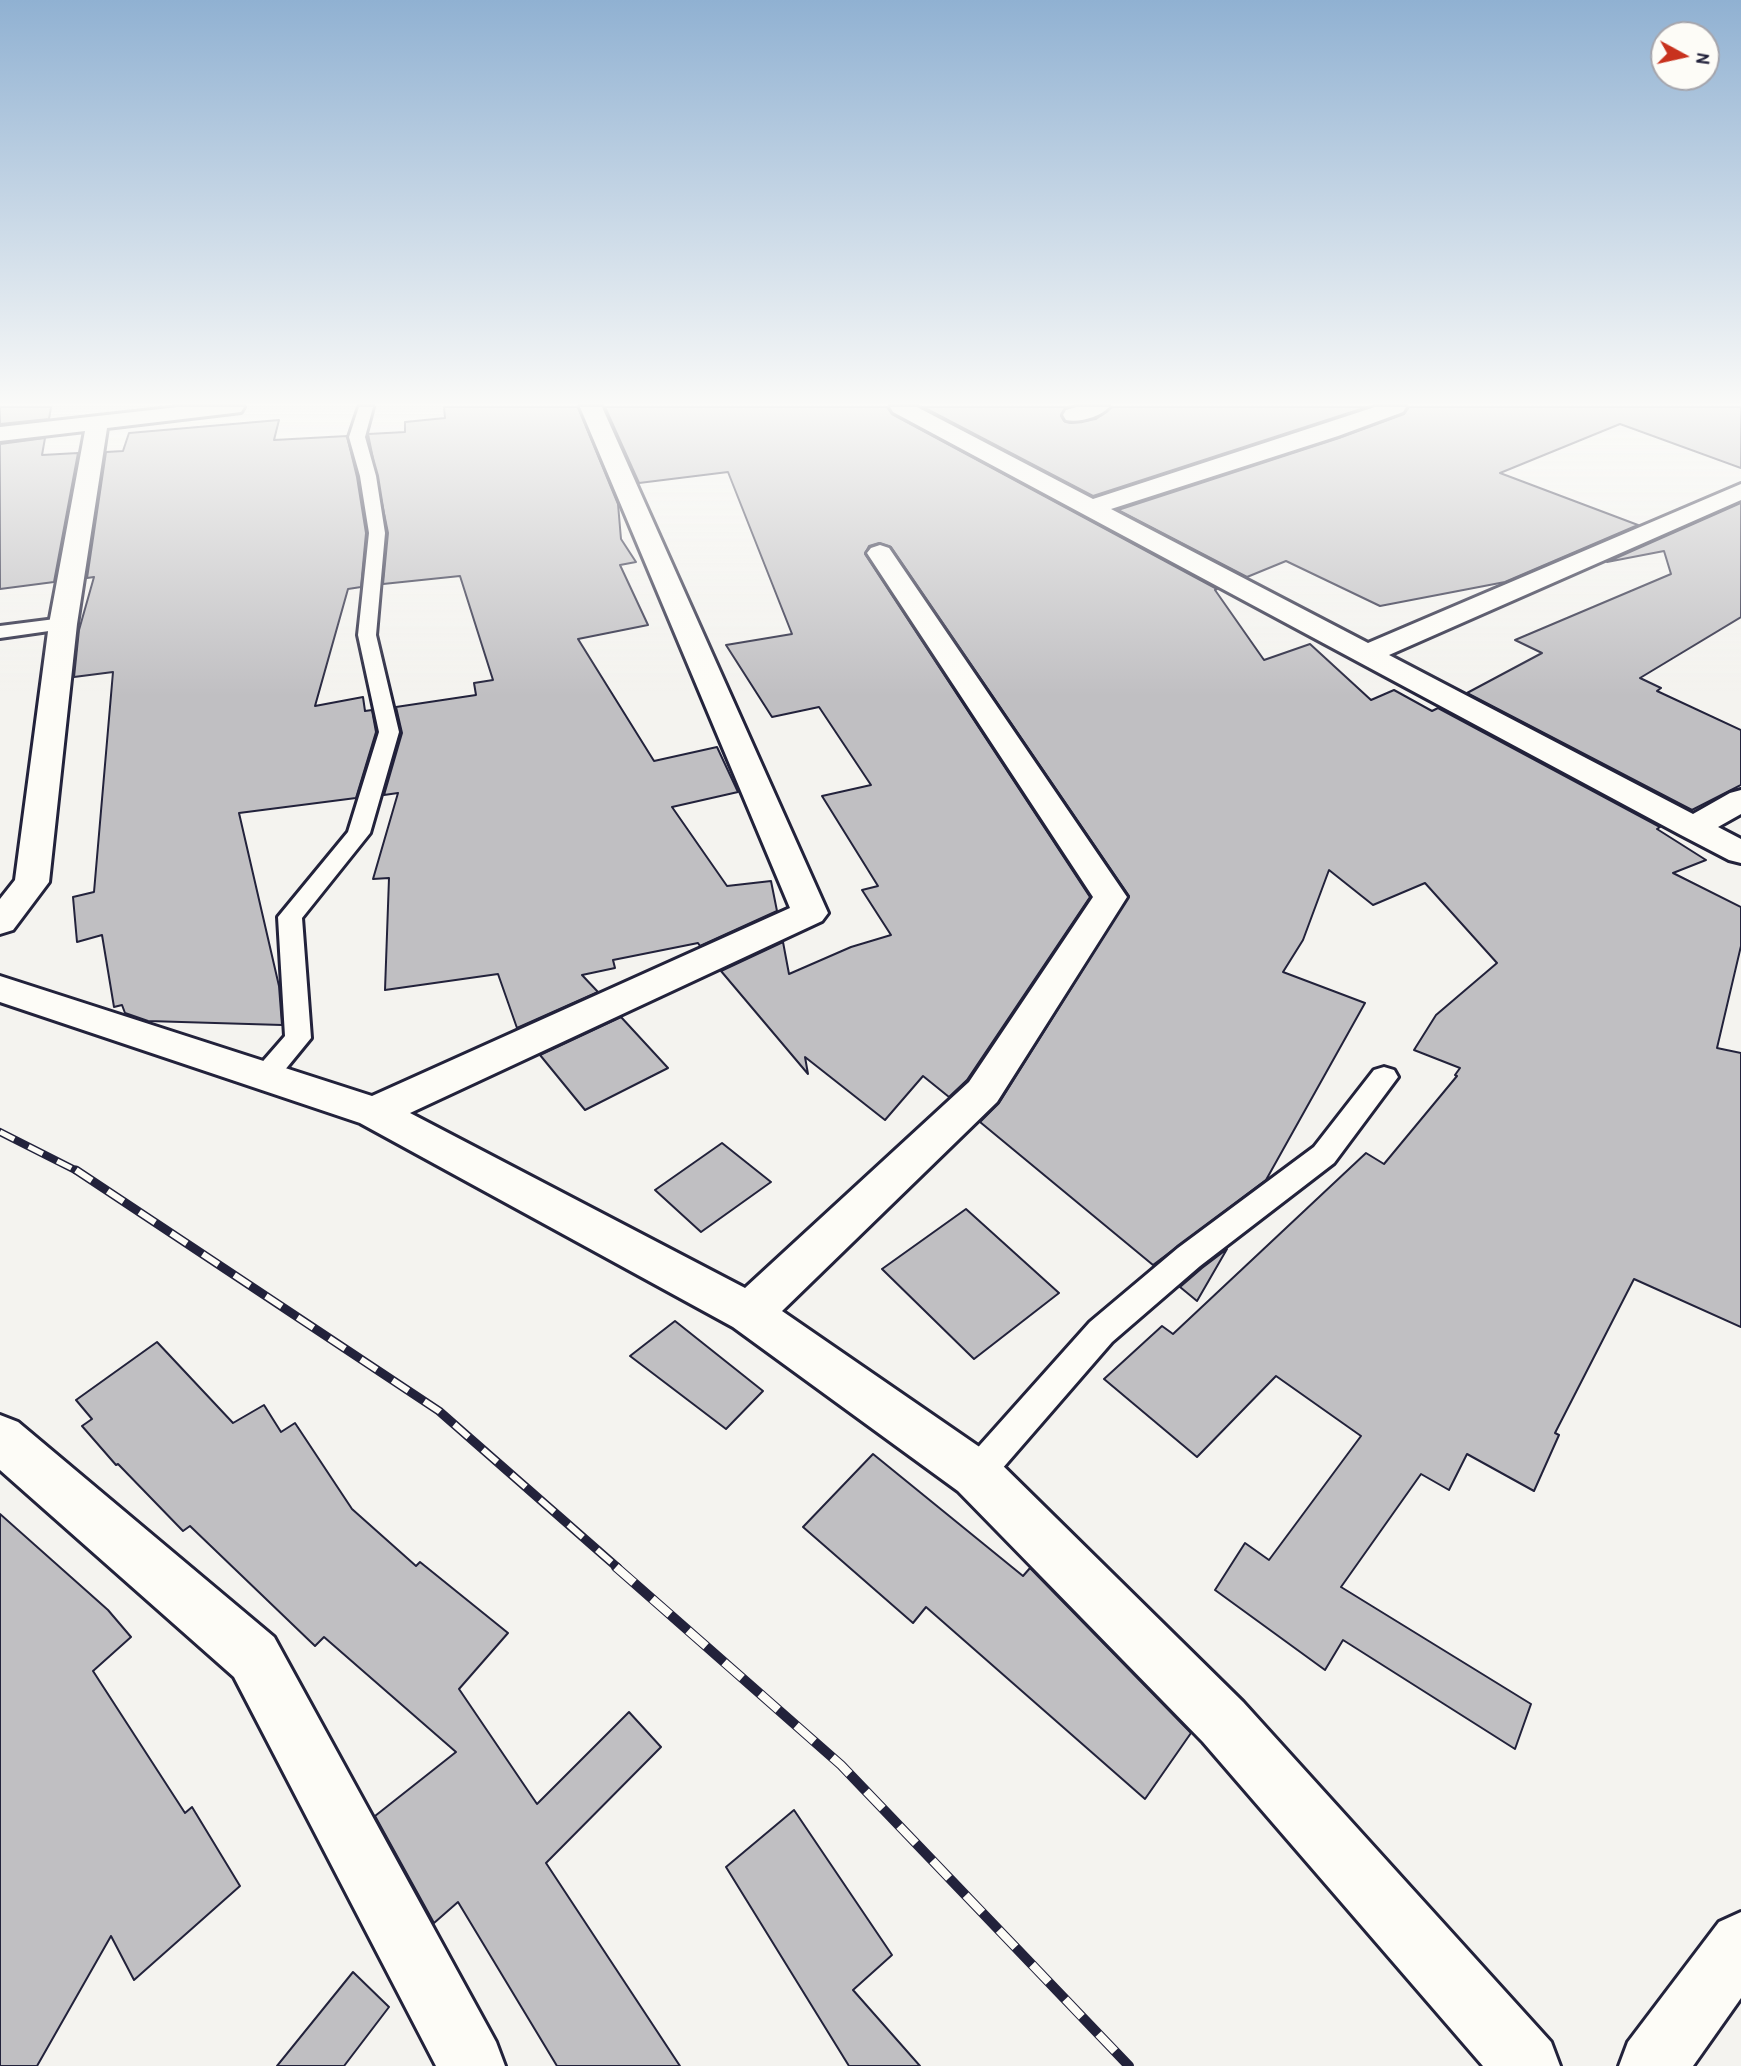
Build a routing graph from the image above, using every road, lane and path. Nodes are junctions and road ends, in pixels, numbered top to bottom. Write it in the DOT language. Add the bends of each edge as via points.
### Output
graph roads {
  1 [pos="83,503"];
  2 [pos="372,503"];
  3 [pos="633,503"];
  4 [pos="1081,503"];
  5 [pos="1104,503"];
  6 [pos="1713,503"];
  7 [pos="1090,508"];
  8 [pos="880,553"];
  9 [pos="63,624"];
  10 [pos="0,632"];
  11 [pos="1367,654"];
  12 [pos="1741,800"];
  13 [pos="1693,828"];
  14 [pos="1741,853"];
  15 [pos="0,922"];
  16 [pos="0,989"];
  17 [pos="265,1075"];
  18 [pos="1384,1077"];
  19 [pos="374,1112"];
  20 [pos="749,1313"];
  21 [pos="0,1438"];
  22 [pos="976,1474"];
  23 [pos="1741,1944"];
  24 [pos="472,2066"];
  25 [pos="1527,2066"];
  26 [pos="1652,2066"];
  1 -- 9 [label="street"];
  2 -- 17 [label="lane" via="377,533 367,635 389,732 359,833 290,917 298,1038"];
  3 -- 19 [label="street" via="810,913"];
  4 -- 7 [label="street"];
  5 -- 7 [label="street"];
  6 -- 11 [label="street"];
  7 -- 11 [label="street"];
  8 -- 20 [label="street" via="1110,897 983,1092"];
  9 -- 10 [label="lane"];
  9 -- 15 [label="street" via="32,882"];
  11 -- 13 [label="street"];
  12 -- 13 [label="street"];
  13 -- 14 [label="street"];
  16 -- 17 [label="street"];
  17 -- 19 [label="street"];
  18 -- 22 [label="lane" via="1324,1155 1189,1256 1101,1332"];
  19 -- 20 [label="street"];
  20 -- 22 [label="street"];
  21 -- 24 [label="street" via="254,1657"];
  22 -- 25 [label="street" via="1223,1723"];
  23 -- 26 [label="street"];
}
